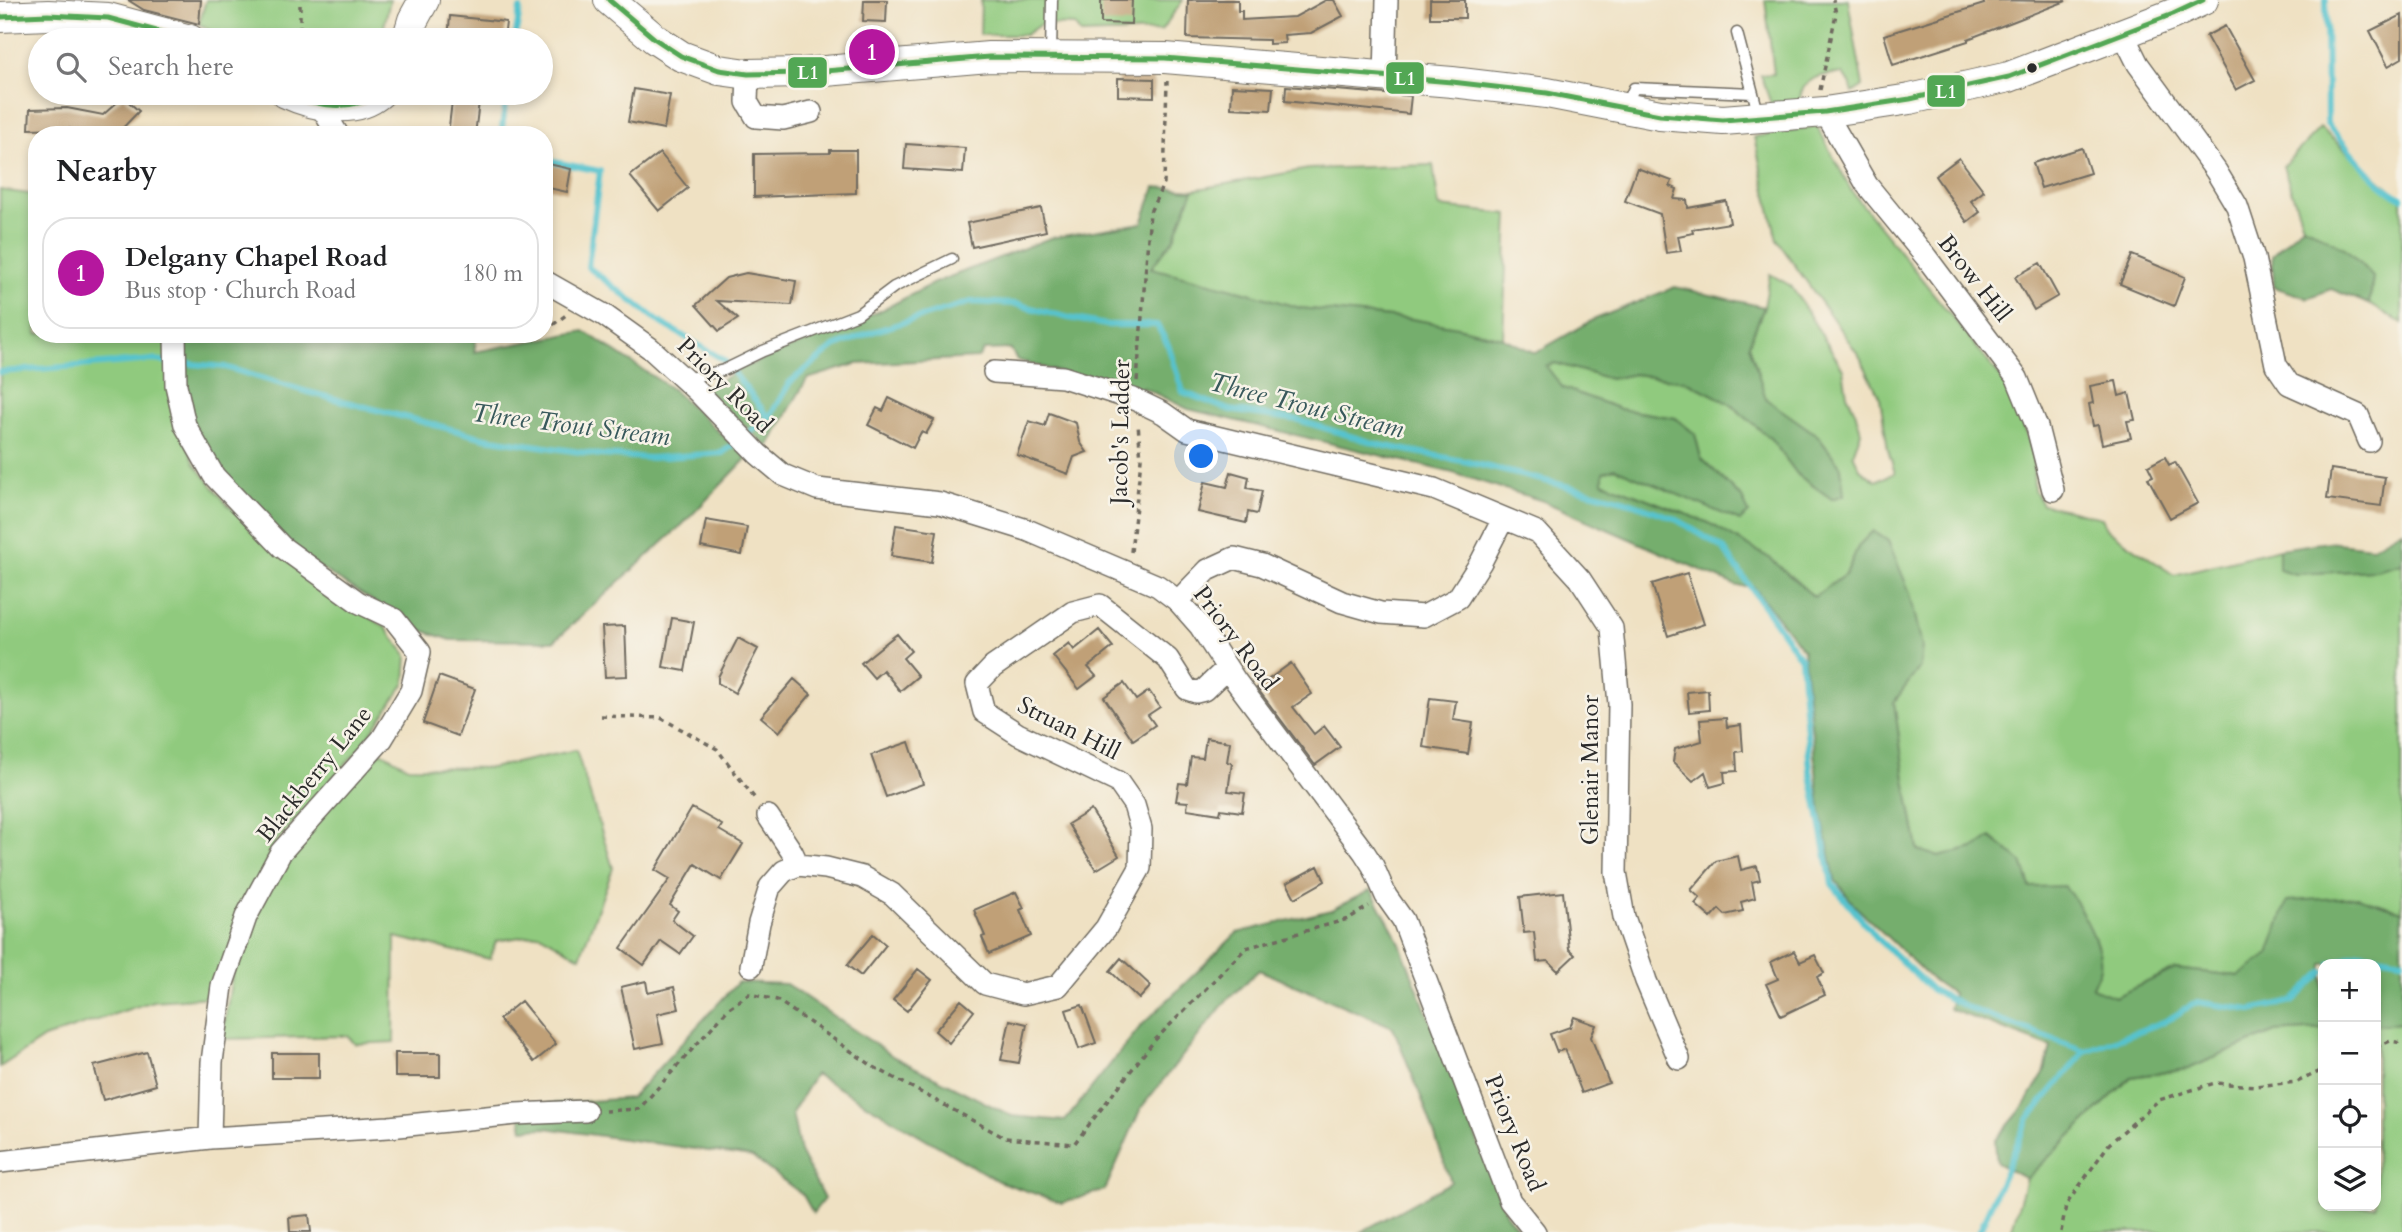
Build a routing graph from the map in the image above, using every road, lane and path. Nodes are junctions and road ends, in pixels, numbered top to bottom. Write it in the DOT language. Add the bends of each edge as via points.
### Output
graph roads {
  1 [pos="300,0"];
  2 [pos="424,0"];
  3 [pos="609,0"];
  4 [pos="1052,0"];
  5 [pos="1387,0"];
  6 [pos="1833,0"];
  7 [pos="2203,0"];
  8 [pos="79,8"];
  9 [pos="0,17"];
  10 [pos="145,28"];
  11 [pos="300,28"];
  12 [pos="411,28"];
  13 [pos="1737,33"];
  14 [pos="2123,34"];
  15 [pos="1051,58"];
  16 [pos="748,74"];
  17 [pos="1385,78"];
  18 [pos="1167,83"];
  19 [pos="302,105"];
  20 [pos="353,105"];
  21 [pos="1757,106"];
  22 [pos="811,113"];
  23 [pos="1825,113"];
  24 [pos="329,125"];
  25 [pos="952,259"];
  26 [pos="553,286"];
  27 [pos="175,343"];
  28 [pos="994,372"];
  29 [pos="684,379"];
  30 [pos="1136,400"];
  31 [pos="2369,441"];
  32 [pos="2053,490"];
  33 [pos="1503,519"];
  34 [pos="1128,572"];
  35 [pos="1178,601"];
  36 [pos="1227,668"];
  37 [pos="601,716"];
  38 [pos="768,816"];
  39 [pos="798,866"];
  40 [pos="1385,896"];
  41 [pos="751,966"];
  42 [pos="2402,1043"];
  43 [pos="2381,1044"];
  44 [pos="1679,1059"];
  45 [pos="2318,1072"];
  46 [pos="586,1111"];
  47 [pos="210,1138"];
  48 [pos="0,1162"];
  49 [pos="1535,1232"];
  50 [pos="2061,1232"];
  1 -- 11 [label="path"];
  2 -- 12 [label="main road"];
  3 -- 16 [label="main road" via="681,56 719,70"];
  4 -- 15 [label="lane"];
  5 -- 17 [label="street"];
  6 -- 23 [label="path" via="1836,14 1820,98"];
  7 -- 14 [label="main road"];
  8 -- 9 [label="main road"];
  8 -- 10 [label="main road"];
  13 -- 21 [label="lane"];
  14 -- 23 [label="main road" via="2009,77"];
  14 -- 31 [label="street" via="2138,64 2238,206 2276,365 2289,384 2358,415"];
  15 -- 16 [label="main road"];
  15 -- 17 [label="main road" via="1177,59"];
  16 -- 22 [label="street" via="747,102 756,117 783,119"];
  17 -- 21 [label="main road" via="1533,92 1660,115 1723,120"];
  18 -- 30 [label="path, Jacob's Ladder" via="1164,183 1150,212"];
  19 -- 24 [label="main road"];
  20 -- 24 [label="main road"];
  21 -- 23 [label="main road"];
  23 -- 32 [label="street, Brow Hill" via="1867,185 2017,378 2037,427"];
  25 -- 29 [label="lane" via="894,287 858,314 724,370"];
  26 -- 29 [label="street, Priory Road" via="604,315"];
  27 -- 47 [label="street, Blackberry Lane" via="176,385 186,425 214,476 282,547 358,602 394,620 420,652 411,691 382,739 281,852 246,917 222,986 212,1062"];
  28 -- 30 [label="street, Glenair Manor" via="1063,377"];
  29 -- 34 [label="street, Priory Road" via="783,475 817,489 940,503 1027,530"];
  30 -- 33 [label="street, Glenair Manor" via="1187,430 1434,489"];
  30 -- 34 [label="path, Jacob's Ladder" via="1141,459"];
  33 -- 35 [label="street" via="1458,598 1424,616 1381,613 1342,602 1262,565 1234,558 1208,570"];
  33 -- 44 [label="street, Glenair Manor" via="1537,533 1580,579 1612,628 1619,705 1616,872 1624,917"];
  34 -- 35 [label="street, Priory Road"];
  35 -- 36 [label="street, Priory Road"];
  36 -- 39 [label="street, Struan Hill" via="1205,690 1187,689 1168,659 1100,605 1073,612 993,667 977,684 984,712 1018,734 1118,782 1134,805 1141,829 1140,868 1106,928 1058,986 1023,993 985,985 892,894 862,877"];
  36 -- 40 [label="street, Priory Road" via="1340,818 1373,866"];
  37 -- 38 [label="path" via="661,718 717,749"];
  38 -- 39 [label="street"];
  39 -- 41 [label="street" via="784,871 770,887"];
  40 -- 46 [label="path" via="1348,919 1246,948 1154,1041 1074,1144 1004,1138 874,1067 777,1000 749,994 729,1008 639,1109"];
  40 -- 49 [label="street, Priory Road" via="1404,920 1510,1201"];
  42 -- 43 [label="path"];
  45 -- 50 [label="path" via="2297,1082 2215,1083 2159,1100 2109,1144 2066,1205"];
  46 -- 47 [label="street"];
  47 -- 48 [label="street"];
}
